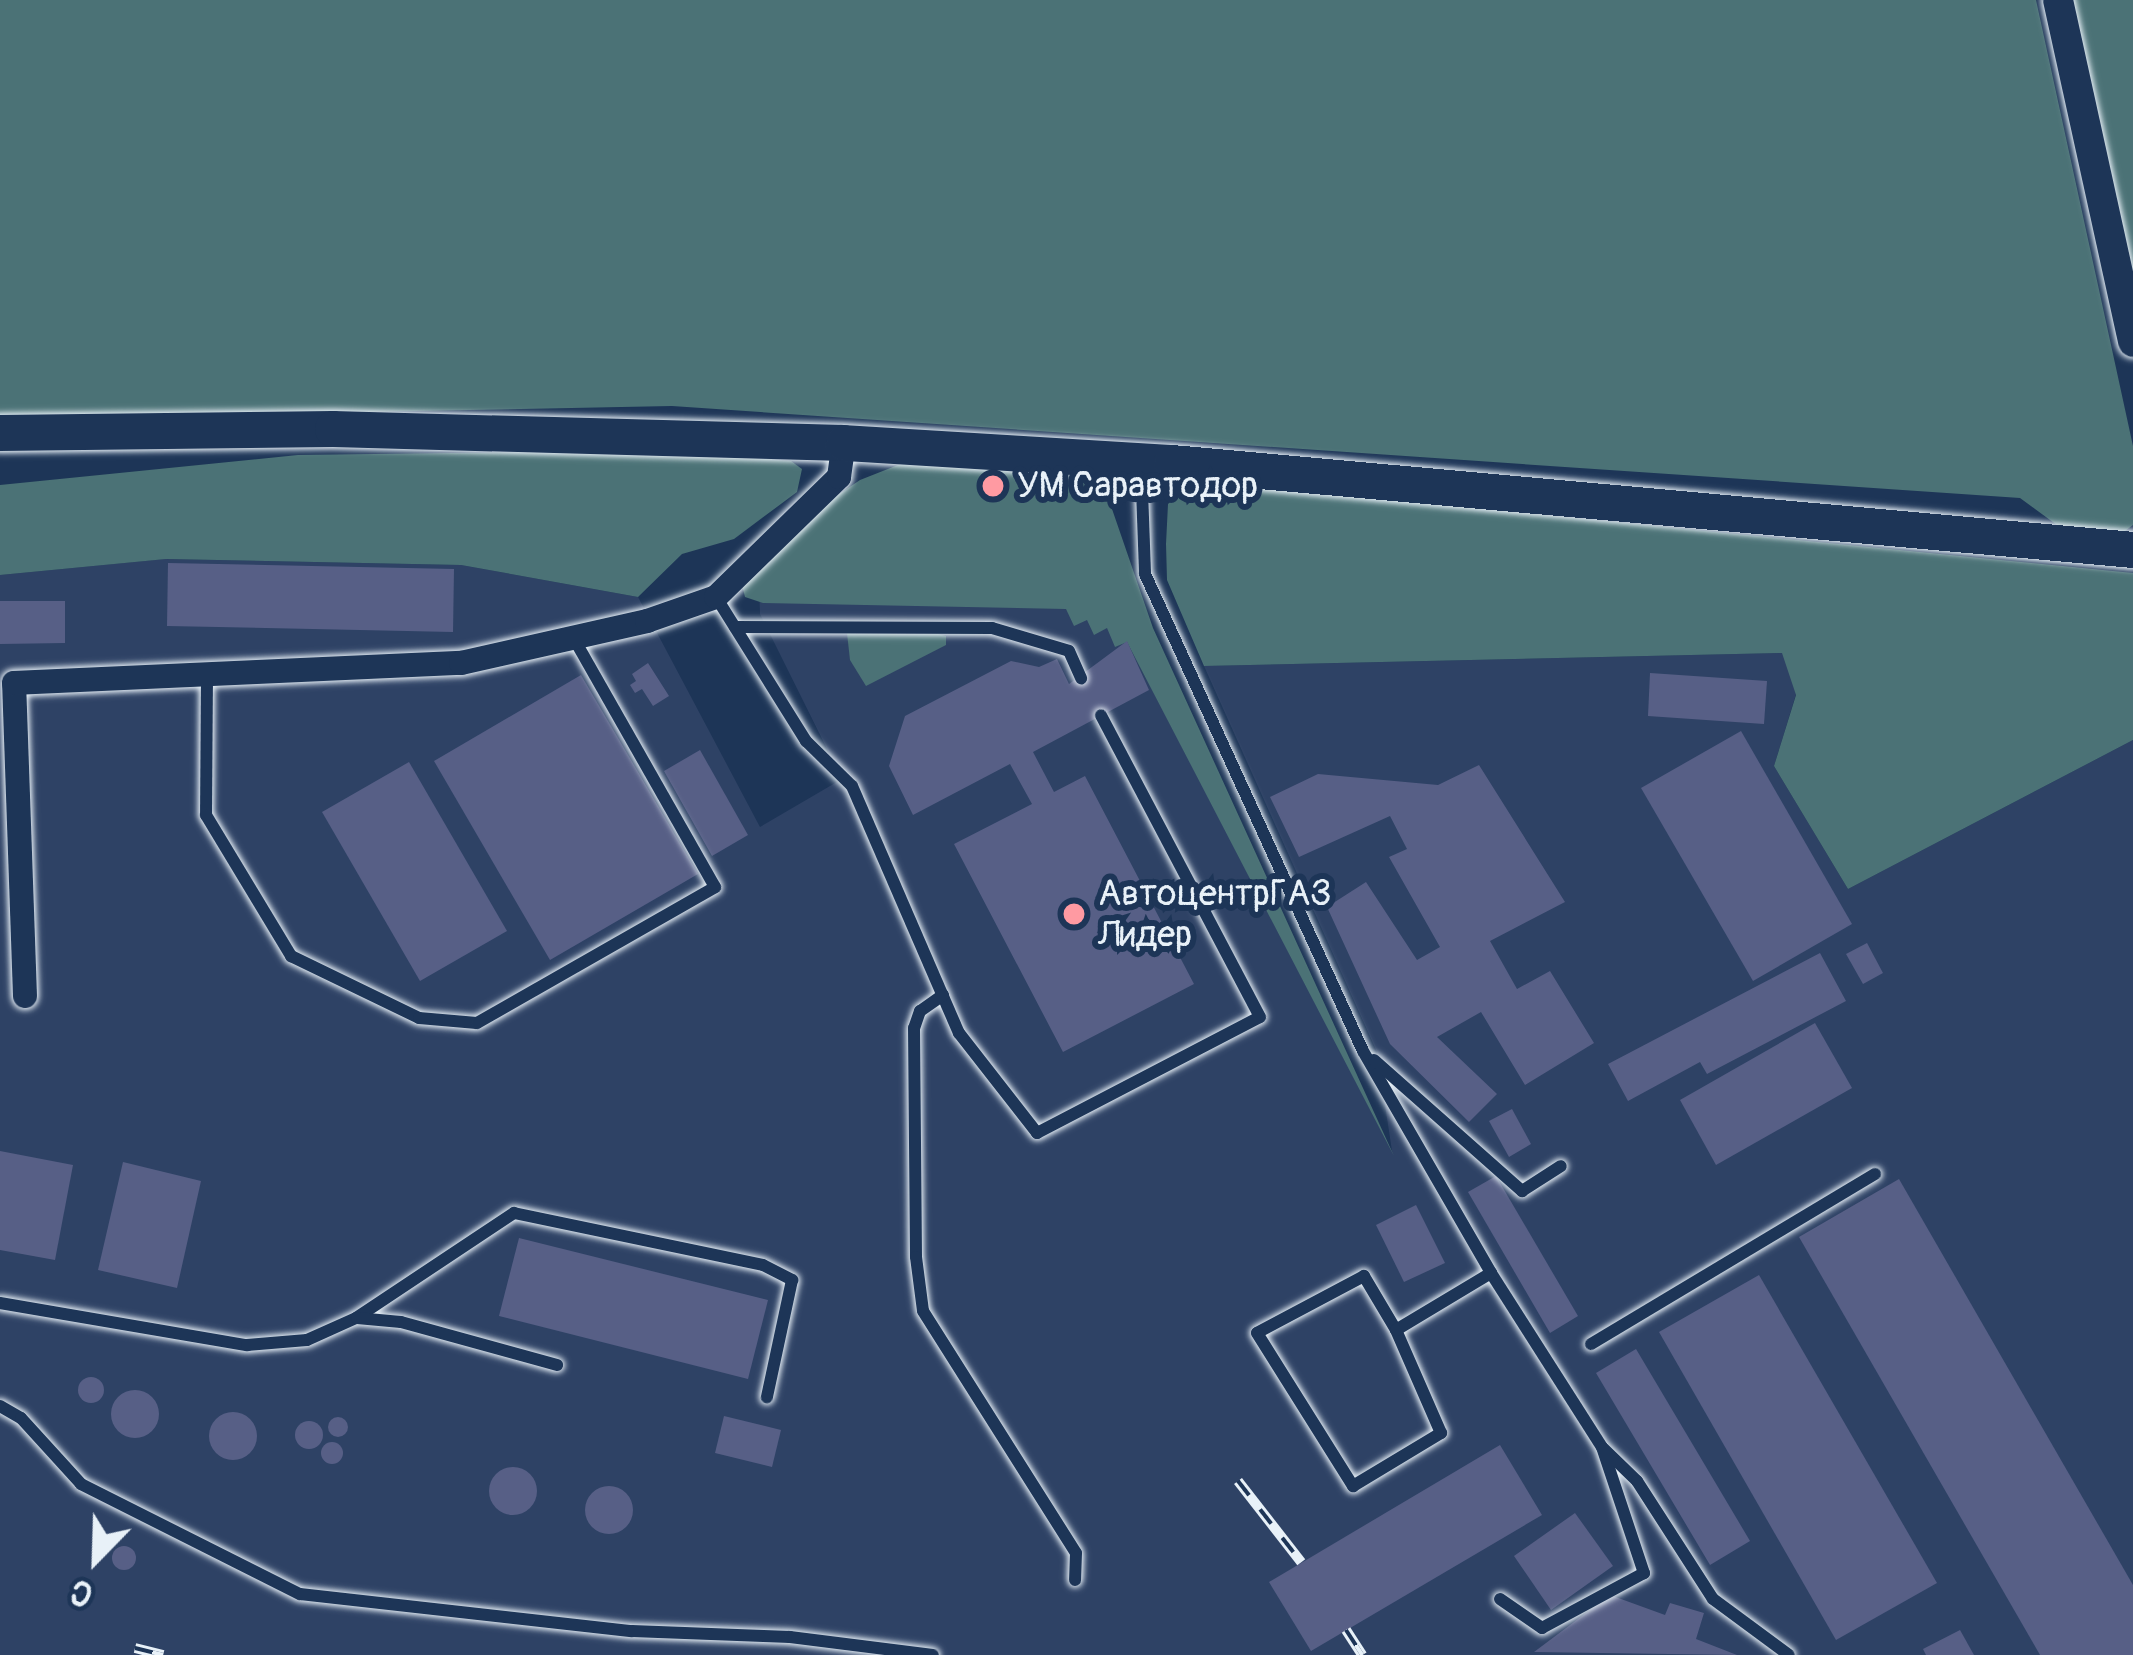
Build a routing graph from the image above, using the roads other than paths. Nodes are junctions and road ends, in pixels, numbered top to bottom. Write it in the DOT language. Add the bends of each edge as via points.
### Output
graph roads {
  1 [pos="2058,0"];
  2 [pos="2133,343"];
  3 [pos="0,433"];
  4 [pos="844,443"];
  5 [pos="1141,461"];
  6 [pos="2133,550"];
  7 [pos="716,597"];
  8 [pos="734,627"];
  9 [pos="573,638"];
  10 [pos="207,674"];
  11 [pos="1081,678"];
  12 [pos="1101,715"];
  13 [pos="943,995"];
  14 [pos="25,996"];
  15 [pos="1363,1051"];
  16 [pos="1562,1166"];
  17 [pos="1875,1174"];
  18 [pos="1491,1273"];
  19 [pos="0,1303"];
  20 [pos="356,1318"];
  21 [pos="1396,1330"];
  22 [pos="1591,1344"];
  23 [pos="557,1365"];
  24 [pos="767,1396"];
  25 [pos="0,1406"];
  26 [pos="1602,1447"];
  27 [pos="1075,1580"];
  28 [pos="1500,1599"];
  29 [pos="933,1655"];
  30 [pos="1789,1655"];
  1 -- 2 [label="street"];
  3 -- 4 [label="main road" via="333,429"];
  4 -- 5 [label="main road"];
  4 -- 7 [label="street" via="839,477"];
  5 -- 6 [label="main road"];
  5 -- 15 [label="lane" via="1145,574"];
  7 -- 8 [label="lane"];
  7 -- 9 [label="street"];
  8 -- 11 [label="lane" via="992,628 1069,651"];
  8 -- 13 [label="lane" via="806,741 852,786"];
  9 -- 10 [label="street" via="461,663"];
  9 -- 10 [label="lane" via="715,887 477,1023 419,1018 291,956 206,815"];
  10 -- 14 [label="street" via="14,683"];
  12 -- 13 [label="lane" via="1260,1017 1037,1133 959,1033"];
  13 -- 27 [label="lane" via="920,1011 914,1028 923,1311 1076,1553"];
  15 -- 16 [label="lane" via="1522,1191"];
  15 -- 18 [label="lane"];
  17 -- 22 [label="lane"];
  18 -- 21 [label="lane"];
  18 -- 26 [label="lane"];
  19 -- 20 [label="lane" via="247,1345 307,1340"];
  20 -- 23 [label="lane" via="401,1322"];
  20 -- 24 [label="lane" via="514,1213 763,1265 792,1280"];
  21 -- 21 [label="lane" via="1441,1433 1353,1486 1257,1333 1364,1276"];
  25 -- 29 [label="lane" via="81,1484 300,1594"];
  26 -- 28 [label="lane" via="1644,1573 1542,1628"];
  26 -- 30 [label="lane" via="1637,1481 1712,1599"];
}
